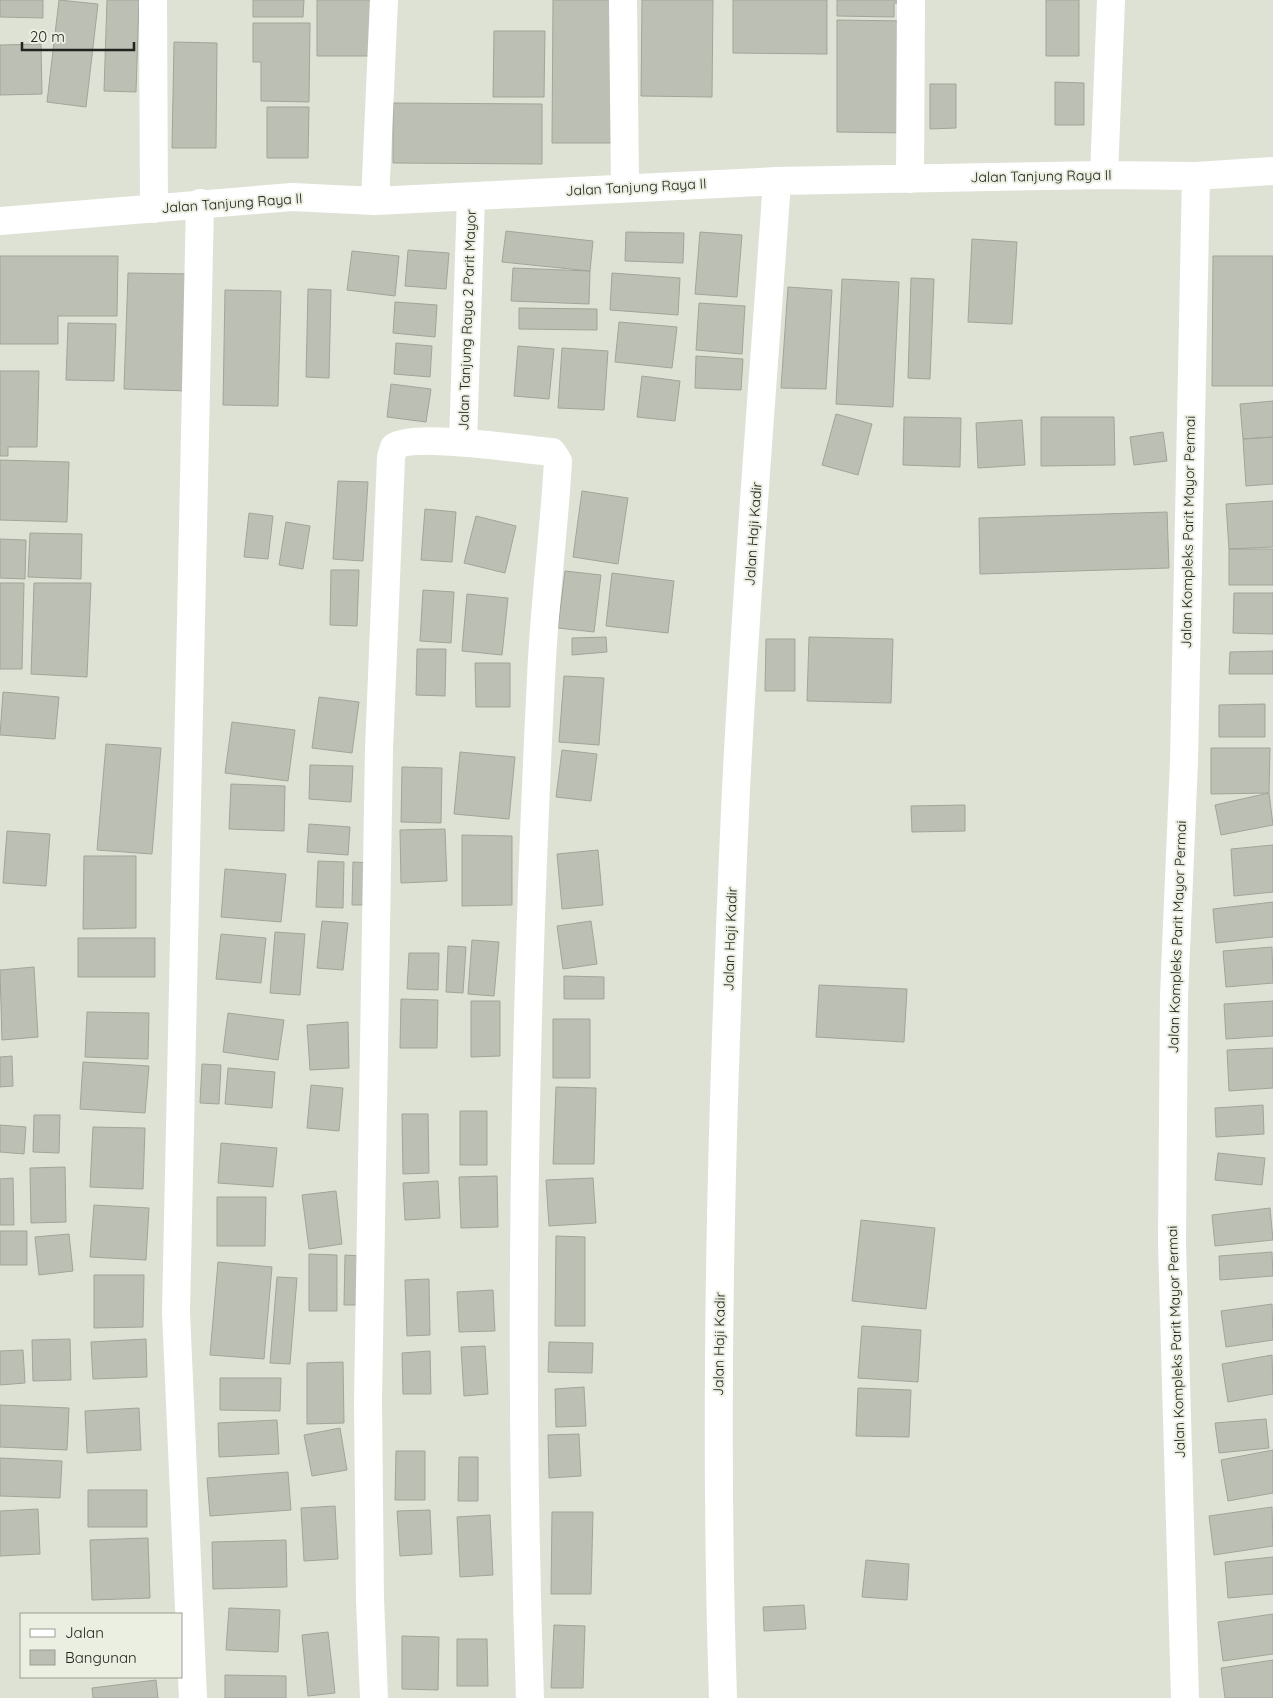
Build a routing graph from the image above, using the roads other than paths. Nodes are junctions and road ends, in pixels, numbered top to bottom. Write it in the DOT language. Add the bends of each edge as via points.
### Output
graph roads {
  1 [pos="153,0"];
  2 [pos="384,0"];
  3 [pos="623,0"];
  4 [pos="911,0"];
  5 [pos="1111,0"];
  6 [pos="1273,171"];
  7 [pos="1104,175"];
  8 [pos="1196,176"];
  9 [pos="910,179"];
  10 [pos="777,181"];
  11 [pos="625,187"];
  12 [pos="471,197"];
  13 [pos="375,200"];
  14 [pos="200,203"];
  15 [pos="154,209"];
  16 [pos="0,221"];
  17 [pos="463,442"];
  18 [pos="193,1698"];
  19 [pos="374,1698"];
  20 [pos="530,1698"];
  21 [pos="723,1698"];
  22 [pos="1185,1698"];
  1 -- 15 [label="street"];
  2 -- 13 [label="street"];
  3 -- 11 [label="street"];
  4 -- 9 [label="street"];
  5 -- 7 [label="street"];
  6 -- 8 [label="street, Jalan Tanjung Raya II"];
  7 -- 8 [label="street, Jalan Tanjung Raya II"];
  7 -- 9 [label="street, Jalan Tanjung Raya II"];
  8 -- 22 [label="street, Jalan Kompleks Parit Mayor Permai" via="1184,761 1173,1025 1172,1243"];
  9 -- 10 [label="street, Jalan Tanjung Raya II"];
  10 -- 11 [label="street, Jalan Tanjung Raya II"];
  10 -- 21 [label="street, Jalan Haji Kadir" via="736,787 723,1126 718,1420"];
  11 -- 12 [label="street, Jalan Tanjung Raya II"];
  12 -- 13 [label="street, Jalan Tanjung Raya II"];
  12 -- 17 [label="street, Jalan Tanjung Raya 2 Parit Mayor"];
  13 -- 14 [label="street, Jalan Tanjung Raya II" via="292,197"];
  14 -- 15 [label="street, Jalan Tanjung Raya II"];
  14 -- 18 [label="street" via="176,1312"];
  15 -- 16 [label="street, Jalan Tanjung Raya II"];
  17 -- 19 [label="street" via="399,443 391,457 379,749 369,1392"];
  17 -- 20 [label="street" via="552,452 558,461 541,673 525,1140 524,1530"];
}
